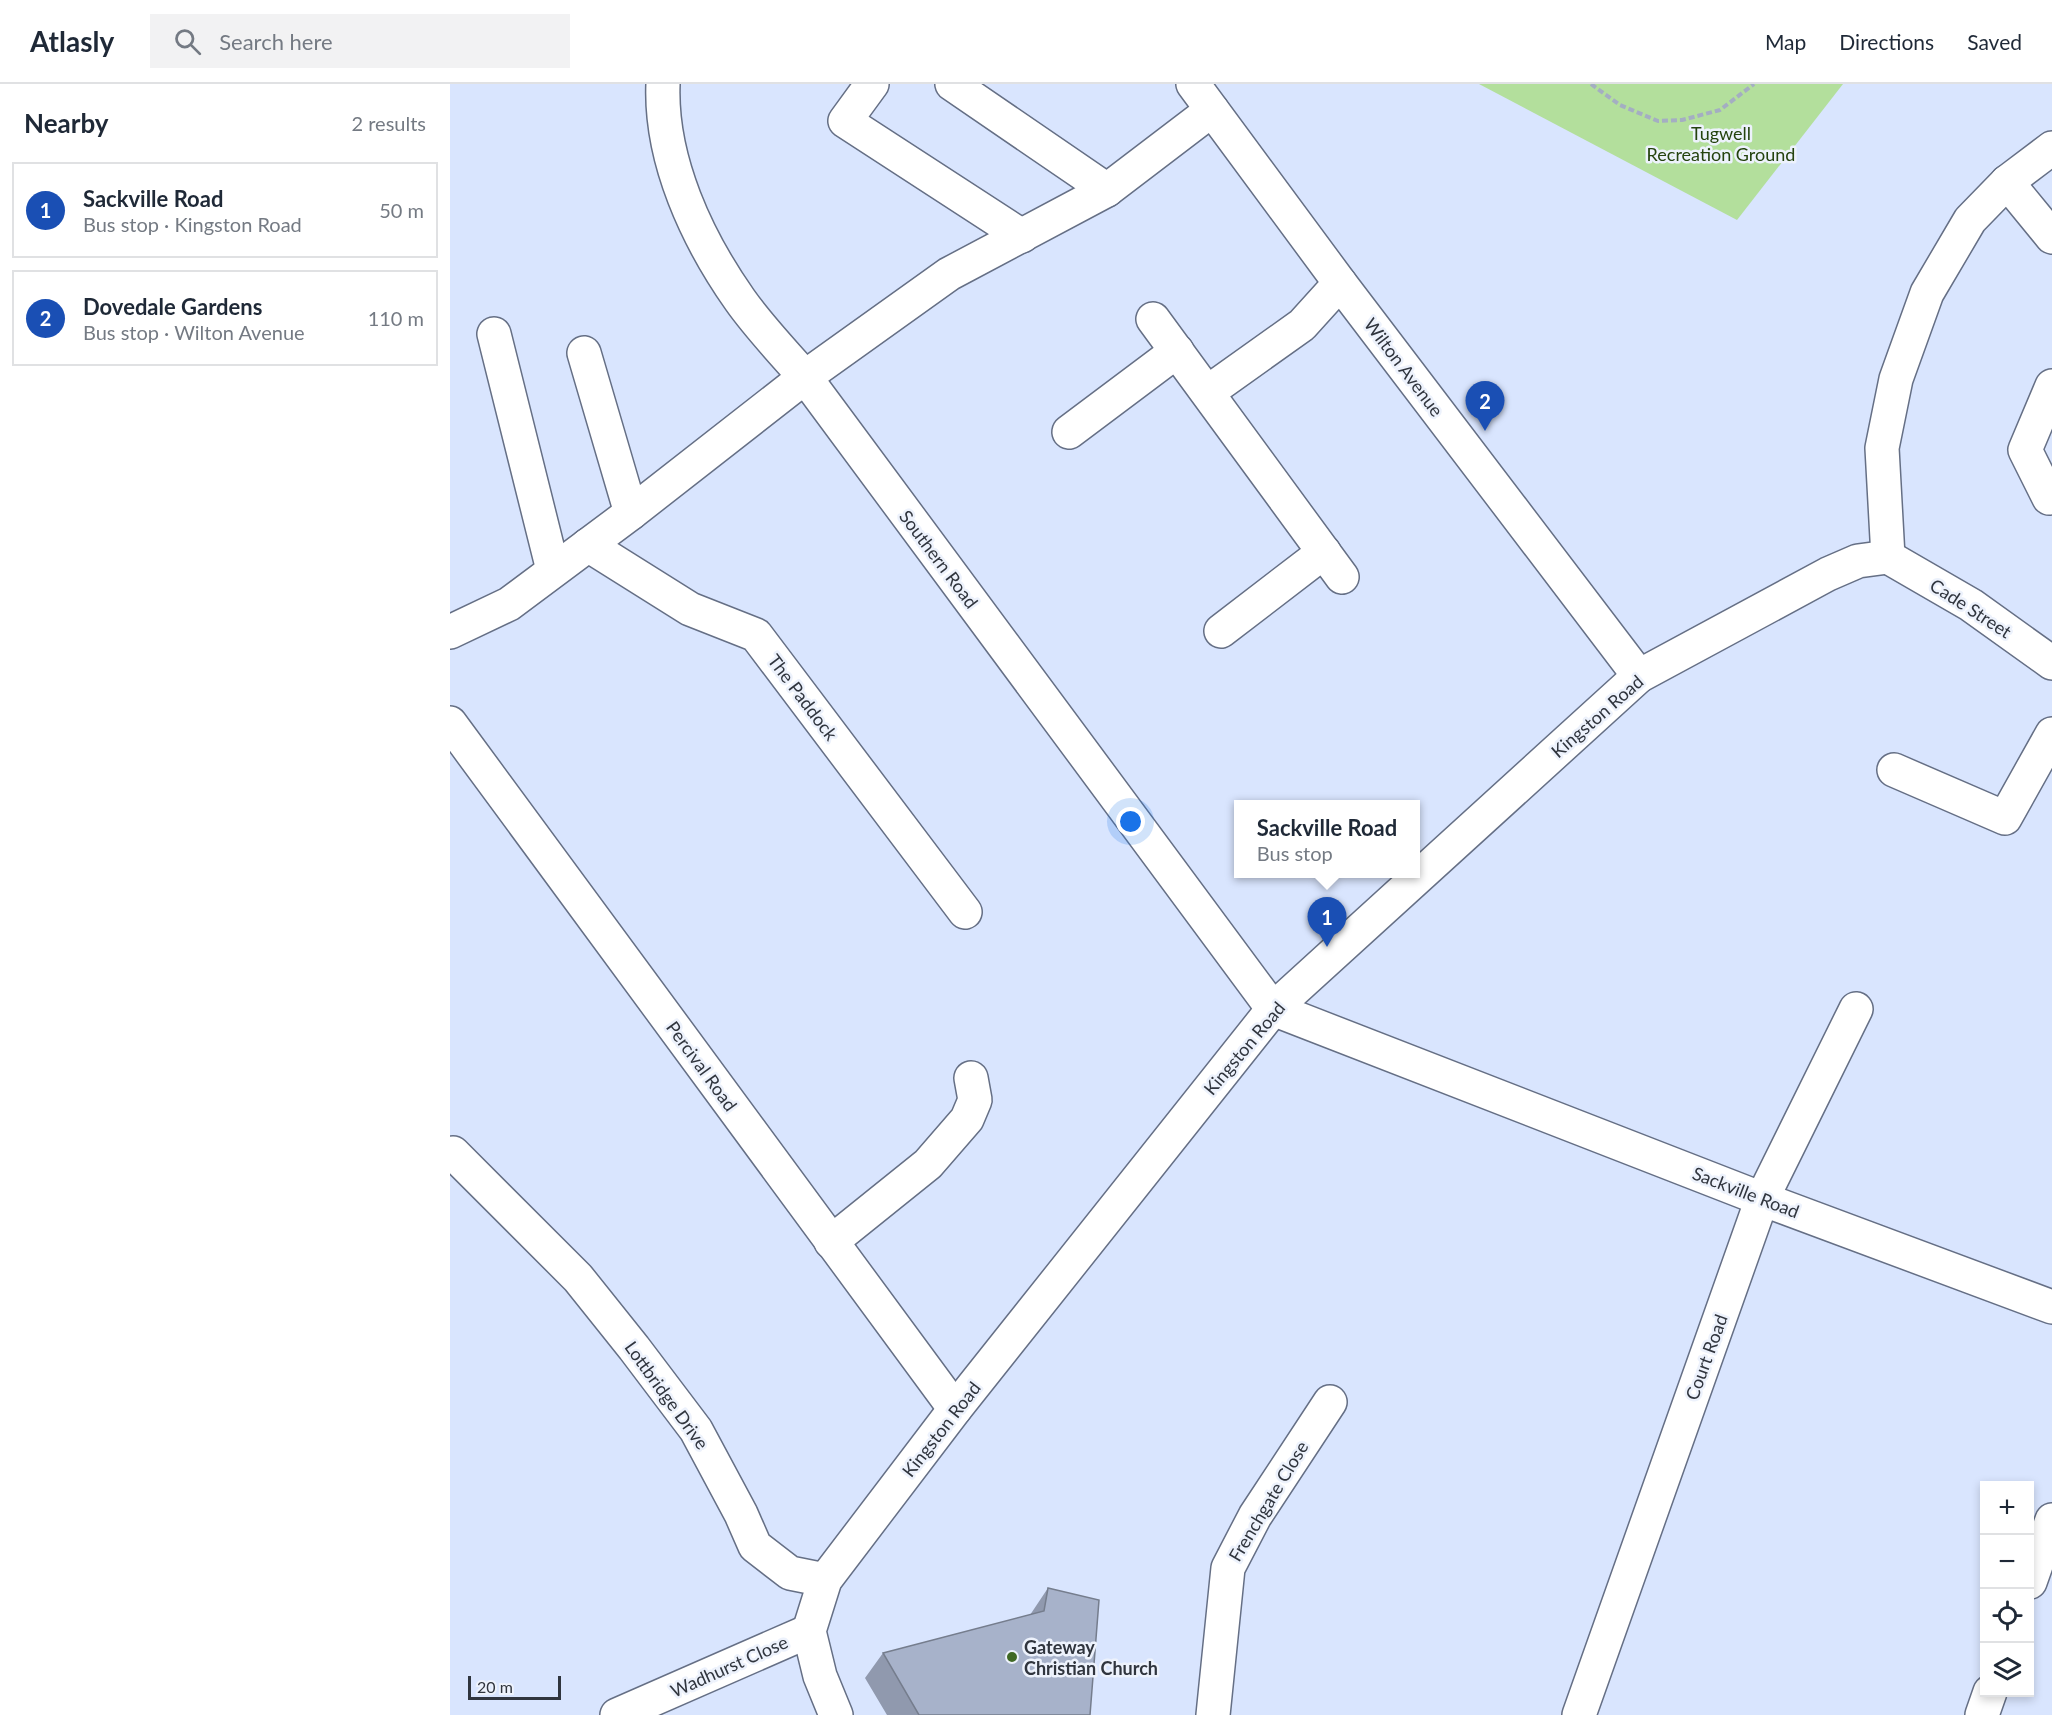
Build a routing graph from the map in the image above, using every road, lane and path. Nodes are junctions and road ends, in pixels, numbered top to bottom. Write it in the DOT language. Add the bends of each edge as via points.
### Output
graph roads {
  1 [pos="663,84"];
  2 [pos="872,84"];
  3 [pos="952,84"];
  4 [pos="1192,84"];
  5 [pos="1591,84"];
  6 [pos="1754,84"];
  7 [pos="1212,110"];
  8 [pos="2052,148"];
  9 [pos="2007,182"];
  10 [pos="1107,190"];
  11 [pos="1022,236"];
  12 [pos="2052,237"];
  13 [pos="1340,283"];
  14 [pos="1153,319"];
  15 [pos="494,334"];
  16 [pos="1176,351"];
  17 [pos="584,353"];
  18 [pos="804,377"];
  19 [pos="2052,386"];
  20 [pos="1208,392"];
  21 [pos="1069,432"];
  22 [pos="2049,498"];
  23 [pos="631,513"];
  24 [pos="588,545"];
  25 [pos="1888,557"];
  26 [pos="553,570"];
  27 [pos="1221,631"];
  28 [pos="450,632"];
  29 [pos="2052,663"];
  30 [pos="1639,676"];
  31 [pos="450,723"];
  32 [pos="2052,734"];
  33 [pos="1894,770"];
  34 [pos="1420,875"];
  35 [pos="1417,878"];
  36 [pos="965,912"];
  37 [pos="1273,1009"];
  38 [pos="1856,1009"];
  39 [pos="971,1078"];
  40 [pos="453,1153"];
  41 [pos="1762,1199"];
  42 [pos="831,1242"];
  43 [pos="2052,1307"];
  44 [pos="1330,1402"];
  45 [pos="956,1409"];
  46 [pos="2052,1520"];
  47 [pos="2034,1571"];
  48 [pos="825,1580"];
  49 [pos="809,1631"];
  50 [pos="1988,1697"];
  51 [pos="617,1715"];
  52 [pos="836,1715"];
  53 [pos="1213,1715"];
  54 [pos="1579,1715"];
  55 [pos="1982,1715"];
  1 -- 18 [label="street, Southern Road" via="665,134 675,172 704,242 741,301"];
  2 -- 11 [label="street" via="845,121"];
  3 -- 10 [label="street"];
  4 -- 7 [label="street, Wilton Avenue"];
  5 -- 6 [label="path" via="1620,105 1658,121 1682,120 1720,110"];
  7 -- 10 [label="street"];
  7 -- 13 [label="street, Wilton Avenue"];
  8 -- 9 [label="street"];
  9 -- 12 [label="street"];
  9 -- 25 [label="street" via="1970,220 1927,293 1896,379 1882,448"];
  10 -- 11 [label="street"];
  11 -- 18 [label="street" via="949,274"];
  13 -- 20 [label="street" via="1302,325"];
  13 -- 30 [label="street, Wilton Avenue"];
  14 -- 16 [label="street"];
  15 -- 26 [label="street"];
  16 -- 20 [label="street"];
  16 -- 21 [label="street"];
  17 -- 23 [label="street"];
  18 -- 23 [label="street"];
  18 -- 37 [label="street, Southern Road"];
  19 -- 22 [label="street" via="2025,450"];
  20 -- 27 [label="street" via="1333,564"];
  23 -- 24 [label="street"];
  24 -- 26 [label="street"];
  24 -- 36 [label="street, The Paddock" via="690,609 756,635"];
  25 -- 29 [label="street, Cade Street" via="1971,605"];
  25 -- 30 [label="street, Kingston Road" via="1858,561 1828,574"];
  26 -- 28 [label="street" via="509,603"];
  30 -- 34 [label="street, Kingston Road"];
  31 -- 42 [label="street, Percival Road"];
  32 -- 33 [label="street" via="2005,818"];
  35 -- 37 [label="street, Kingston Road"];
  37 -- 41 [label="street, Sackville Road"];
  37 -- 45 [label="street, Kingston Road"];
  38 -- 41 [label="street, Court Road"];
  39 -- 42 [label="street" via="975,1100 967,1119 928,1164"];
  40 -- 48 [label="street, Lottbridge Drive" via="578,1278 634,1348 696,1430 755,1546 790,1573"];
  41 -- 43 [label="street, Sackville Road"];
  41 -- 54 [label="street, Court Road"];
  42 -- 45 [label="street, Percival Road"];
  44 -- 53 [label="street, Frenchgate Close" via="1227,1568"];
  45 -- 48 [label="street, Kingston Road"];
  46 -- 47 [label="street"];
  48 -- 49 [label="street"];
  49 -- 51 [label="street, Wadhurst Close"];
  49 -- 52 [label="street" via="820,1676"];
  50 -- 55 [label="street"];
}
